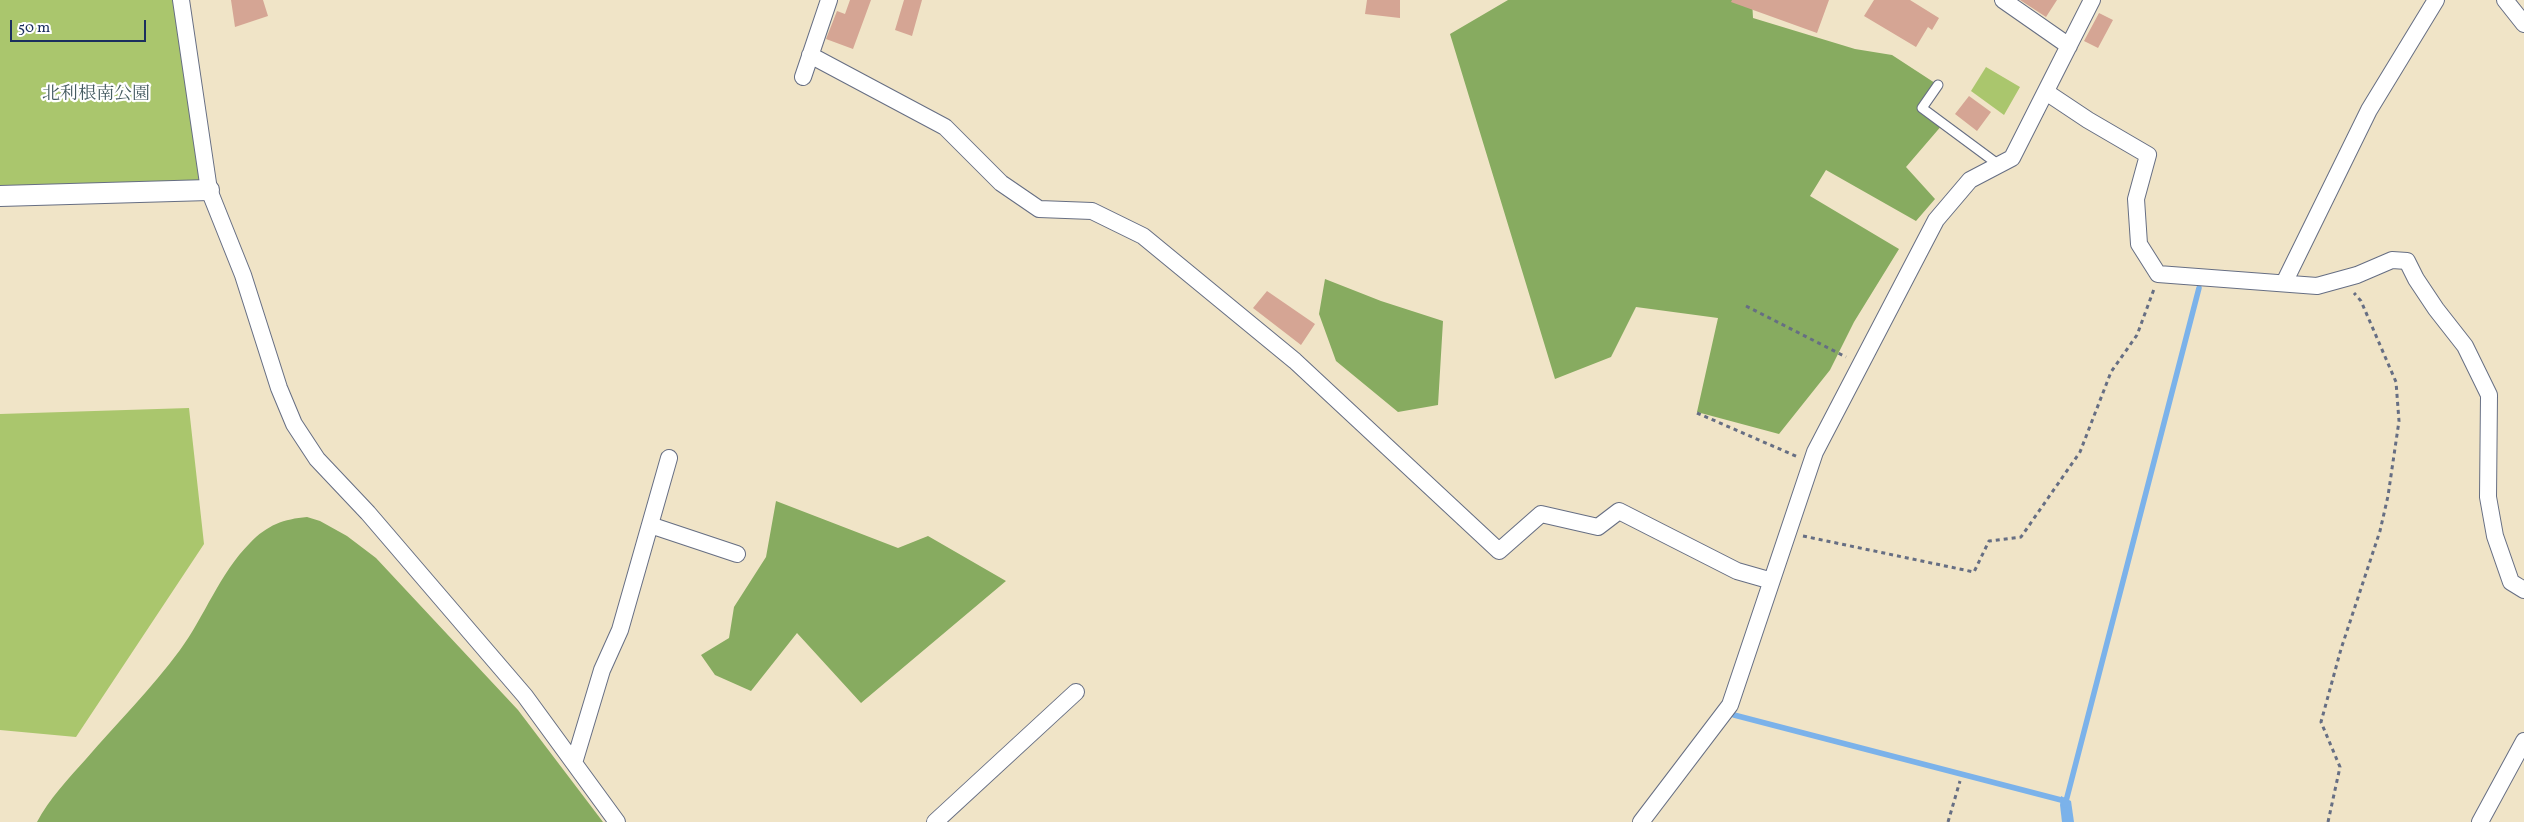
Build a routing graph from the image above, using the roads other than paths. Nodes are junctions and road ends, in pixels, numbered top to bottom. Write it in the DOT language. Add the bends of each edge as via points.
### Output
graph roads {
  1 [pos="181,0"];
  2 [pos="829,0"];
  3 [pos="2003,0"];
  4 [pos="2092,0"];
  5 [pos="2436,0"];
  6 [pos="2505,0"];
  7 [pos="2524,24"];
  8 [pos="2069,46"];
  9 [pos="810,55"];
  10 [pos="802,77"];
  11 [pos="1938,85"];
  12 [pos="2046,92"];
  13 [pos="1999,165"];
  14 [pos="209,190"];
  15 [pos="0,196"];
  16 [pos="2284,283"];
  17 [pos="670,458"];
  18 [pos="650,525"];
  19 [pos="737,554"];
  20 [pos="1770,584"];
  21 [pos="2524,590"];
  22 [pos="1076,692"];
  23 [pos="2524,741"];
  24 [pos="574,763"];
  25 [pos="617,822"];
  26 [pos="935,822"];
  27 [pos="1641,822"];
  28 [pos="2480,822"];
  1 -- 14 [label="street"];
  2 -- 9 [label="street"];
  3 -- 8 [label="street"];
  4 -- 8 [label="street"];
  5 -- 16 [label="street" via="2369,110"];
  6 -- 7 [label="street"];
  8 -- 12 [label="street"];
  9 -- 10 [label="street"];
  9 -- 20 [label="street" via="945,127 1001,184 1039,209 1092,211 1143,236 1294,361 1500,551 1541,514 1598,527 1619,511 1737,571 1765,579"];
  11 -- 13 [label="lane" via="1922,108"];
  12 -- 13 [label="street" via="2012,158"];
  12 -- 16 [label="street" via="2148,156 2136,199 2139,244 2160,273"];
  13 -- 20 [label="street" via="1970,180 1936,220 1812,463"];
  14 -- 15 [label="street"];
  14 -- 24 [label="street" via="243,275 279,388 294,424 317,458 525,696"];
  16 -- 21 [label="street" via="2316,286 2392,260 2407,261 2436,309 2465,346 2489,395 2488,497 2495,536 2512,582"];
  17 -- 18 [label="street"];
  18 -- 19 [label="street"];
  18 -- 24 [label="street" via="620,630 602,670"];
  20 -- 27 [label="street" via="1730,705"];
  22 -- 26 [label="street"];
  23 -- 28 [label="street"];
  24 -- 25 [label="street"];
}
